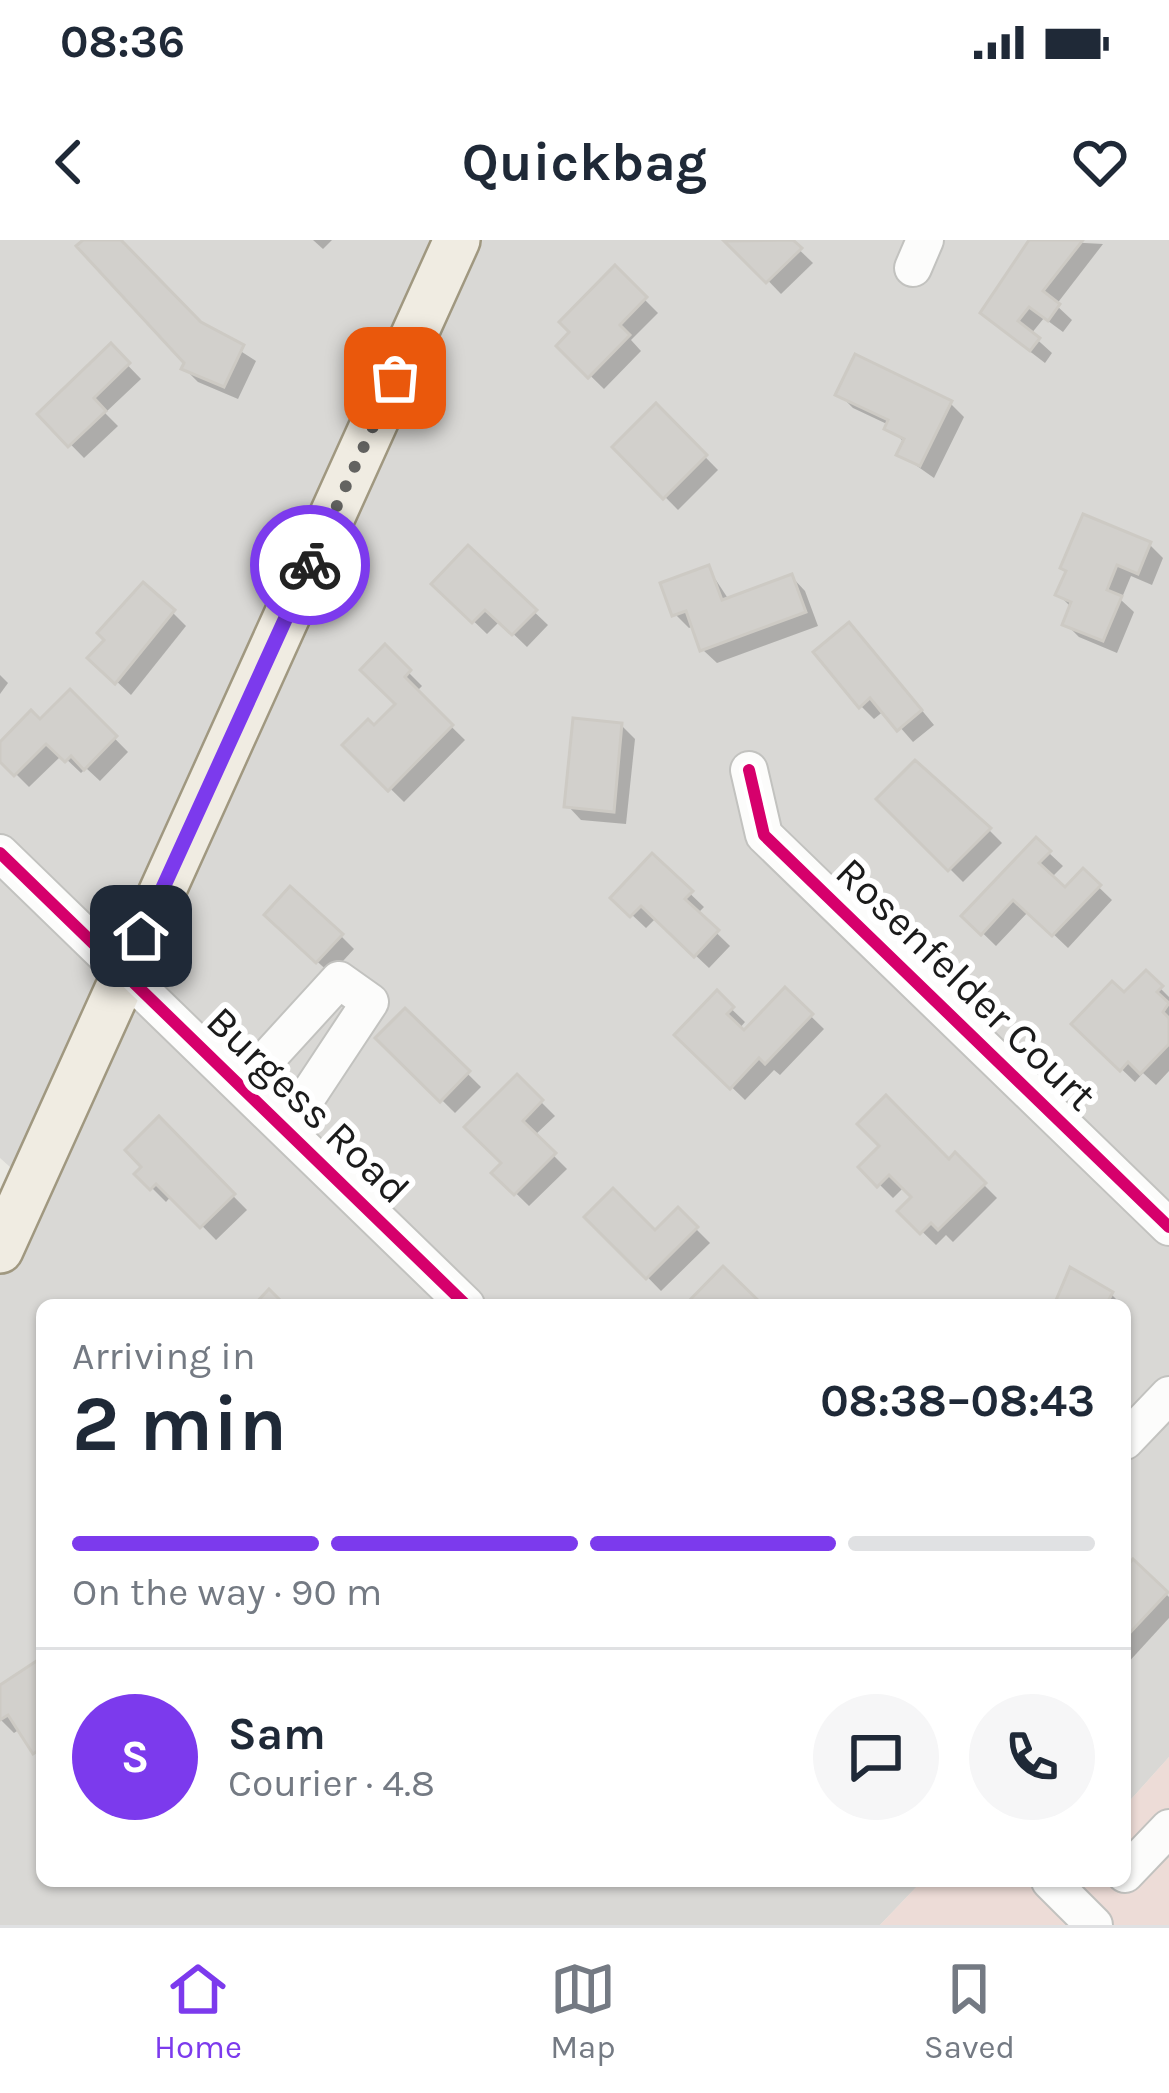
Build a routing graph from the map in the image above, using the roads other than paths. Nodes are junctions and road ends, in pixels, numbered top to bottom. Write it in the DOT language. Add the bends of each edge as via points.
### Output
graph roads {
  1 [pos="457,240"];
  2 [pos="749,770"];
  3 [pos="0,853"];
  4 [pos="125,972"];
  5 [pos="242,1085"];
  6 [pos="286,1129"];
  7 [pos="1169,1227"];
  8 [pos="0,1250"];
  9 [pos="460,1299"];
  10 [pos="1169,1395"];
  11 [pos="1131,1435"];
  12 [pos="1169,1828"];
  13 [pos="1131,1868"];
  14 [pos="1056,1887"];
  15 [pos="1114,1887"];
  16 [pos="1089,1920"];
  1 -- 4 [label="main road"];
  2 -- 7 [label="street, Rosenfelder Court" via="764,836"];
  3 -- 4 [label="street, Burgess Road"];
  4 -- 5 [label="street, Burgess Road"];
  4 -- 8 [label="main road"];
  5 -- 6 [label="street, Burgess Road"];
  5 -- 6 [label="street" via="339,980 370,1002"];
  6 -- 9 [label="street, Burgess Road"];
  10 -- 11 [label="street"];
  12 -- 13 [label="street"];
  14 -- 16 [label="street"];
  15 -- 16 [label="street"];
}
